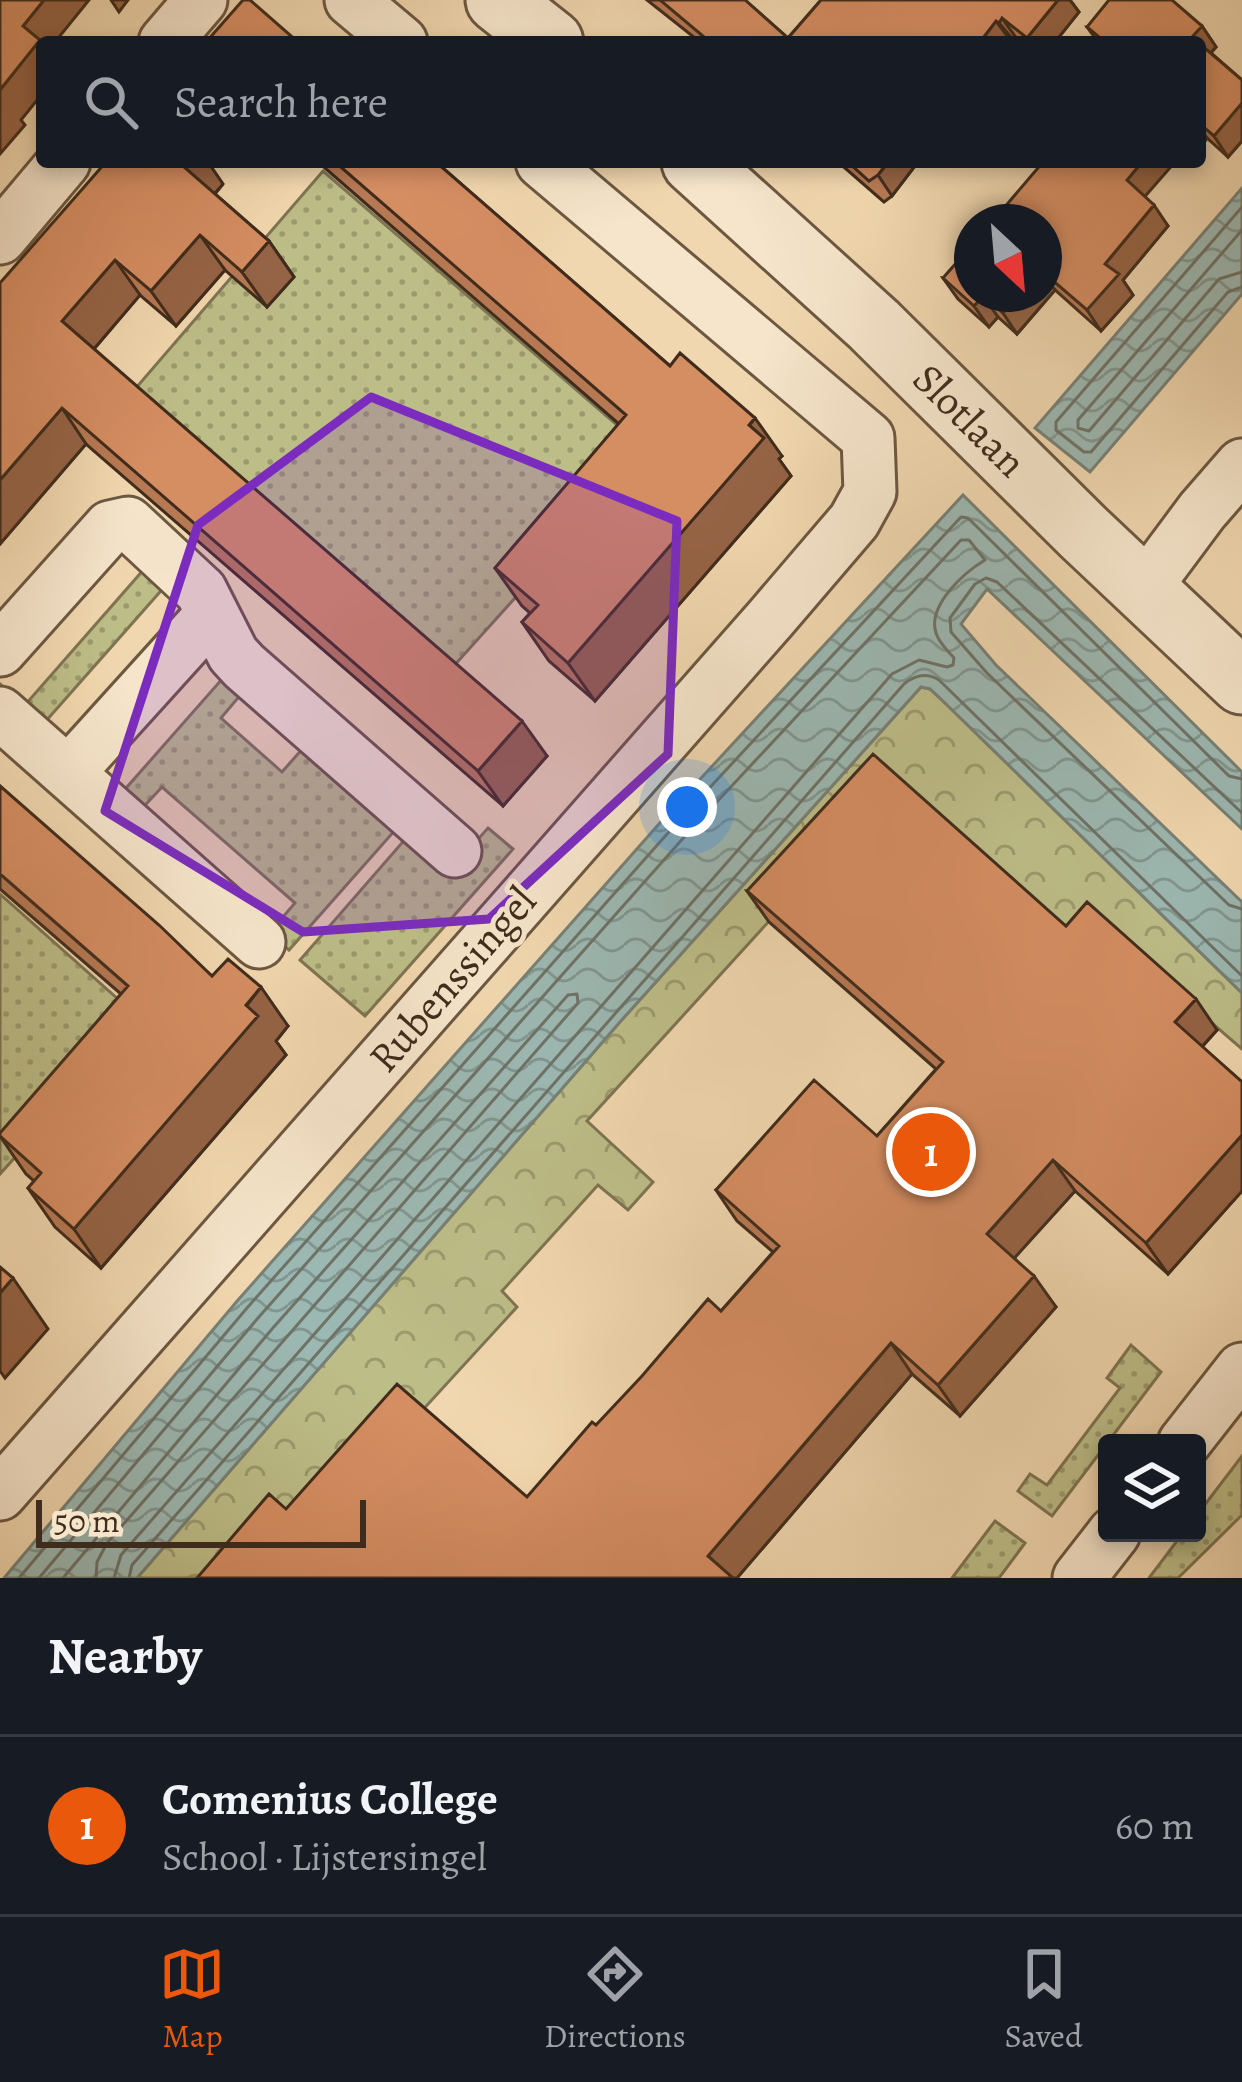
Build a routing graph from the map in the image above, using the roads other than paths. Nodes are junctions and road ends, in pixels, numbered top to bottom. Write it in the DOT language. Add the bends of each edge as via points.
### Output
graph roads {
  1 [pos="201,0"];
  2 [pos="351,0"];
  3 [pos="498,0"];
  4 [pos="171,36"];
  5 [pos="394,36"];
  6 [pos="543,36"];
  7 [pos="59,168"];
  8 [pos="549,168"];
  9 [pos="701,168"];
  10 [pos="0,238"];
  11 [pos="872,461"];
  12 [pos="1242,464"];
  13 [pos="1144,589"];
  14 [pos="212,614"];
  15 [pos="0,650"];
  16 [pos="1242,682"];
  17 [pos="0,713"];
  18 [pos="68,773"];
  19 [pos="455,851"];
  20 [pos="259,942"];
  21 [pos="1242,1369"];
  22 [pos="1191,1434"];
  23 [pos="3,1485"];
  24 [pos="1107,1542"];
  25 [pos="1078,1578"];
  1 -- 4 [label="street"];
  2 -- 5 [label="street"];
  3 -- 6 [label="street"];
  7 -- 10 [label="street"];
  8 -- 11 [label="street, Slotlaan" via="868,438"];
  9 -- 13 [label="street, Slotlaan"];
  11 -- 23 [label="street, Rubenssingel" via="870,492 826,554"];
  12 -- 13 [label="street"];
  13 -- 16 [label="street, Slotlaan"];
  14 -- 15 [label="street" via="195,584 121,522"];
  14 -- 18 [label="street"];
  14 -- 19 [label="street" via="244,666"];
  17 -- 18 [label="street"];
  18 -- 20 [label="street"];
  21 -- 22 [label="street"];
  24 -- 25 [label="street"];
}
